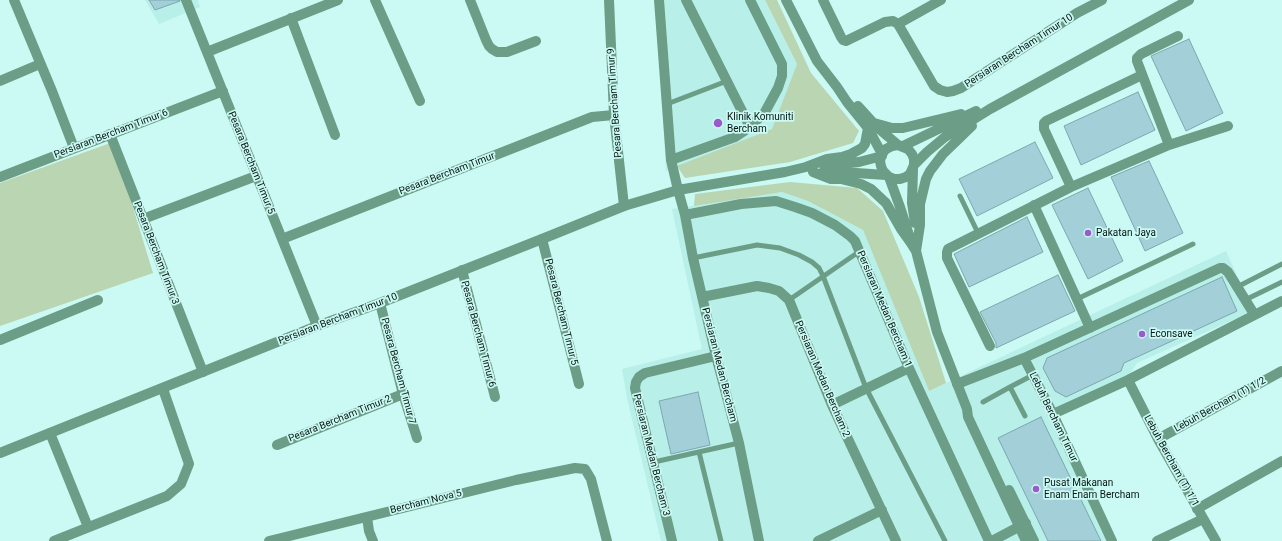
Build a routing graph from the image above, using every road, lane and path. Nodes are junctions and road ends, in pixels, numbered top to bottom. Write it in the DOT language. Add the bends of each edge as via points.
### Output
graph roads {
  1 [pos="14,0"];
  2 [pos="186,0"];
  3 [pos="338,0"];
  4 [pos="375,0"];
  5 [pos="470,0"];
  6 [pos="608,0"];
  7 [pos="659,0"];
  8 [pos="686,0"];
  9 [pos="750,0"];
  10 [pos="786,0"];
  11 [pos="823,0"];
  12 [pos="941,0"];
  13 [pos="1102,0"];
  14 [pos="1177,0"];
  15 [pos="1189,0"];
  16 [pos="291,18"];
  17 [pos="898,24"];
  18 [pos="1178,36"];
  19 [pos="536,41"];
  20 [pos="206,52"];
  21 [pos="40,64"];
  22 [pos="1142,75"];
  23 [pos="0,80"];
  24 [pos="727,81"];
  25 [pos="223,91"];
  26 [pos="420,101"];
  27 [pos="667,104"];
  28 [pos="990,109"];
  29 [pos="974,112"];
  30 [pos="614,115"];
  31 [pos="871,126"];
  32 [pos="1228,126"];
  33 [pos="750,127"];
  34 [pos="110,134"];
  35 [pos="335,135"];
  36 [pos="1170,145"];
  37 [pos="901,146"];
  38 [pos="74,148"];
  39 [pos="882,155"];
  40 [pos="671,160"];
  41 [pos="914,167"];
  42 [pos="809,169"];
  43 [pos="0,176"];
  44 [pos="256,176"];
  45 [pos="887,176"];
  46 [pos="1071,187"];
  47 [pos="678,190"];
  48 [pos="960,196"];
  49 [pos="1034,205"];
  50 [pos="624,206"];
  51 [pos="685,215"];
  52 [pos="143,219"];
  53 [pos="978,233"];
  54 [pos="282,239"];
  55 [pos="542,239"];
  56 [pos="1193,244"];
  57 [pos="915,245"];
  58 [pos="860,251"];
  59 [pos="693,258"];
  60 [pos="1282,264"];
  61 [pos="462,270"];
  62 [pos="823,276"];
  63 [pos="1282,282"];
  64 [pos="1237,287"];
  65 [pos="702,297"];
  66 [pos="1077,299"];
  67 [pos="98,300"];
  68 [pos="789,300"];
  69 [pos="1245,300"];
  70 [pos="1282,301"];
  71 [pos="380,304"];
  72 [pos="1254,314"];
  73 [pos="317,326"];
  74 [pos="1090,328"];
  75 [pos="0,340"];
  76 [pos="990,346"];
  77 [pos="716,356"];
  78 [pos="1024,358"];
  79 [pos="909,368"];
  80 [pos="1282,371"];
  81 [pos="203,372"];
  82 [pos="1033,375"];
  83 [pos="1128,380"];
  84 [pos="579,384"];
  85 [pos="958,384"];
  86 [pos="1010,387"];
  87 [pos="163,388"];
  88 [pos="866,388"];
  89 [pos="403,394"];
  90 [pos="495,397"];
  91 [pos="983,402"];
  92 [pos="832,404"];
  93 [pos="1053,414"];
  94 [pos="1025,416"];
  95 [pos="50,433"];
  96 [pos="417,438"];
  97 [pos="1158,439"];
  98 [pos="738,443"];
  99 [pos="277,445"];
  100 [pos="0,452"];
  101 [pos="699,452"];
  102 [pos="1282,461"];
  103 [pos="654,462"];
  104 [pos="1197,509"];
  105 [pos="882,510"];
  106 [pos="367,517"];
  107 [pos="1203,519"];
  108 [pos="1022,525"];
  109 [pos="88,527"];
  110 [pos="67,538"];
  111 [pos="54,541"];
  112 [pos="269,541"];
  113 [pos="373,541"];
  114 [pos="607,541"];
  115 [pos="672,541"];
  116 [pos="721,541"];
  117 [pos="759,541"];
  118 [pos="818,541"];
  119 [pos="896,541"];
  120 [pos="944,541"];
  121 [pos="991,541"];
  122 [pos="1026,541"];
  123 [pos="1034,541"];
  124 [pos="1112,541"];
  125 [pos="1157,541"];
  126 [pos="1216,541"];
  1 -- 21 [label="street"];
  2 -- 20 [label="street, Pesara Bercham Timur 5"];
  3 -- 16 [label="street"];
  4 -- 26 [label="street"];
  5 -- 19 [label="street" via="492,49 507,52"];
  6 -- 30 [label="street, Pesara Bercham Timur 9"];
  7 -- 27 [label="street, Persiaran Medan Bercham"];
  8 -- 24 [label="street"];
  9 -- 33 [label="street" via="782,64 778,88 765,112"];
  10 -- 31 [label="street" via="817,61 838,87 851,98"];
  11 -- 17 [label="street" via="843,40 850,40 885,22 893,21"];
  12 -- 17 [label="street"];
  13 -- 17 [label="street, Persiaran Bercham Timur 10" via="1077,13 961,88 947,92 934,86"];
  14 -- 29 [label="street"];
  15 -- 28 [label="street"];
  16 -- 20 [label="street"];
  16 -- 35 [label="street"];
  18 -- 22 [label="street" via="1139,56 1137,61"];
  20 -- 25 [label="street, Pesara Bercham Timur 5"];
  21 -- 23 [label="street"];
  21 -- 38 [label="street"];
  22 -- 36 [label="street"];
  22 -- 46 [label="street" via="1044,123 1044,129"];
  24 -- 27 [label="lane"];
  24 -- 33 [label="street"];
  25 -- 34 [label="street, Persiaran Bercham Timur 6"];
  25 -- 44 [label="street, Pesara Bercham Timur 5"];
  27 -- 40 [label="street, Persiaran Medan Bercham"];
  28 -- 41 [label="street" via="940,141"];
  28 -- 57 [label="street" via="958,138 930,171 923,189 920,225"];
  29 -- 31 [label="street" via="903,128"];
  29 -- 37 [label="street"];
  30 -- 50 [label="street, Pesara Bercham Timur 9"];
  30 -- 54 [label="street, Pesara Bercham Timur" via="592,117"];
  31 -- 37 [label="street"];
  31 -- 39 [label="street"];
  31 -- 42 [label="street" via="865,144 858,151 827,159"];
  32 -- 36 [label="street"];
  33 -- 40 [label="street" via="735,137"];
  34 -- 38 [label="street, Persiaran Bercham Timur 6"];
  34 -- 52 [label="street, Pesara Bercham Timur 3"];
  36 -- 46 [label="street"];
  37 -- 39 [label="street" via="892,146"];
  37 -- 41 [label="street" via="912,154"];
  38 -- 43 [label="street, Persiaran Bercham Timur 6"];
  39 -- 42 [label="street" via="859,162"];
  39 -- 45 [label="street" via="880,166"];
  40 -- 47 [label="street, Persiaran Medan Bercham"];
  41 -- 45 [label="street" via="910,174 900,179"];
  41 -- 57 [label="street" via="912,204"];
  42 -- 45 [label="street"];
  42 -- 47 [label="street, Persiaran Bercham Timur 10"];
  42 -- 57 [label="street" via="831,179 861,184 871,189 886,203 901,229"];
  44 -- 52 [label="street"];
  44 -- 54 [label="street, Pesara Bercham Timur 5"];
  45 -- 57 [label="street"];
  46 -- 49 [label="street"];
  47 -- 50 [label="street, Persiaran Bercham Timur 10"];
  47 -- 51 [label="street, Persiaran Medan Bercham"];
  48 -- 53 [label="lane"];
  49 -- 53 [label="street"];
  49 -- 66 [label="street"];
  50 -- 55 [label="street, Persiaran Bercham Timur 10"];
  51 -- 58 [label="street, Persiaran Medan Bercham 1" via="741,204 776,201 812,213 835,225 855,241"];
  51 -- 59 [label="street, Persiaran Medan Bercham"];
  52 -- 81 [label="street, Pesara Bercham Timur 3"];
  53 -- 76 [label="street" via="951,247 946,255"];
  54 -- 73 [label="street, Pesara Bercham Timur 5"];
  55 -- 61 [label="street, Persiaran Bercham Timur 10"];
  55 -- 84 [label="street, Pesara Bercham Timur 5"];
  56 -- 66 [label="lane"];
  57 -- 85 [label="street" via="937,332"];
  58 -- 62 [label="lane"];
  58 -- 79 [label="street, Persiaran Medan Bercham 1"];
  59 -- 62 [label="lane" via="757,245 780,248 812,262"];
  59 -- 65 [label="street, Persiaran Medan Bercham"];
  60 -- 64 [label="lane"];
  61 -- 71 [label="street, Persiaran Bercham Timur 10"];
  61 -- 90 [label="street, Pesara Bercham Timur 6"];
  62 -- 68 [label="lane"];
  62 -- 88 [label="lane"];
  63 -- 69 [label="lane"];
  64 -- 69 [label="street"];
  64 -- 74 [label="street" via="1226,270 1217,268"];
  65 -- 68 [label="street" via="757,286 779,291"];
  65 -- 77 [label="street, Persiaran Medan Bercham"];
  66 -- 74 [label="street"];
  67 -- 75 [label="street"];
  68 -- 92 [label="street, Persiaran Medan Bercham 2"];
  69 -- 72 [label="street"];
  70 -- 72 [label="street"];
  71 -- 73 [label="street, Persiaran Bercham Timur 10"];
  71 -- 89 [label="street, Pesara Bercham Timur 7"];
  72 -- 83 [label="street"];
  73 -- 81 [label="street, Persiaran Bercham Timur 10"];
  74 -- 78 [label="street"];
  77 -- 98 [label="street, Persiaran Medan Bercham"];
  77 -- 103 [label="street, Persiaran Medan Bercham 3" via="639,376 635,388"];
  78 -- 82 [label="street, Lebuh Bercham Timur"];
  78 -- 85 [label="street"];
  79 -- 88 [label="street"];
  79 -- 121 [label="street, Persiaran Medan Bercham 1"];
  80 -- 97 [label="street, Lebuh Bercham (T) 1/2"];
  81 -- 87 [label="street, Persiaran Bercham Timur 10"];
  82 -- 86 [label="lane"];
  82 -- 93 [label="street, Lebuh Bercham Timur"];
  83 -- 93 [label="street"];
  83 -- 97 [label="street, Lebuh Bercham (T) 1/1"];
  85 -- 108 [label="street" via="967,409 973,414"];
  86 -- 91 [label="lane"];
  86 -- 94 [label="lane"];
  87 -- 95 [label="street, Persiaran Bercham Timur 10"];
  87 -- 109 [label="street" via="189,464 181,484 167,496"];
  88 -- 92 [label="street"];
  88 -- 120 [label="lane"];
  89 -- 96 [label="street, Pesara Bercham Timur 7"];
  89 -- 99 [label="street, Pesara Bercham Timur 2"];
  92 -- 105 [label="street, Persiaran Medan Bercham 2"];
  93 -- 124 [label="street, Lebuh Bercham Timur"];
  95 -- 100 [label="street, Persiaran Bercham Timur 10"];
  95 -- 109 [label="street"];
  97 -- 104 [label="street, Lebuh Bercham (T) 1/1"];
  98 -- 101 [label="lane"];
  98 -- 117 [label="street, Persiaran Medan Bercham"];
  101 -- 103 [label="lane"];
  101 -- 116 [label="lane"];
  102 -- 104 [label="street"];
  103 -- 115 [label="street, Persiaran Medan Bercham 3"];
  104 -- 107 [label="street, Lebuh Bercham (T) 1/1"];
  105 -- 118 [label="street"];
  105 -- 119 [label="street, Persiaran Medan Bercham 2"];
  106 -- 112 [label="street, Bercham Nova 5"];
  106 -- 113 [label="street"];
  106 -- 114 [label="street, Bercham Nova 5" via="575,468 585,469 591,479"];
  107 -- 125 [label="street"];
  107 -- 126 [label="street, Lebuh Bercham (T) 1/1"];
  108 -- 121 [label="street"];
  108 -- 122 [label="street"];
  108 -- 123 [label="street"];
  109 -- 110 [label="street"];
  110 -- 111 [label="street"];
}
